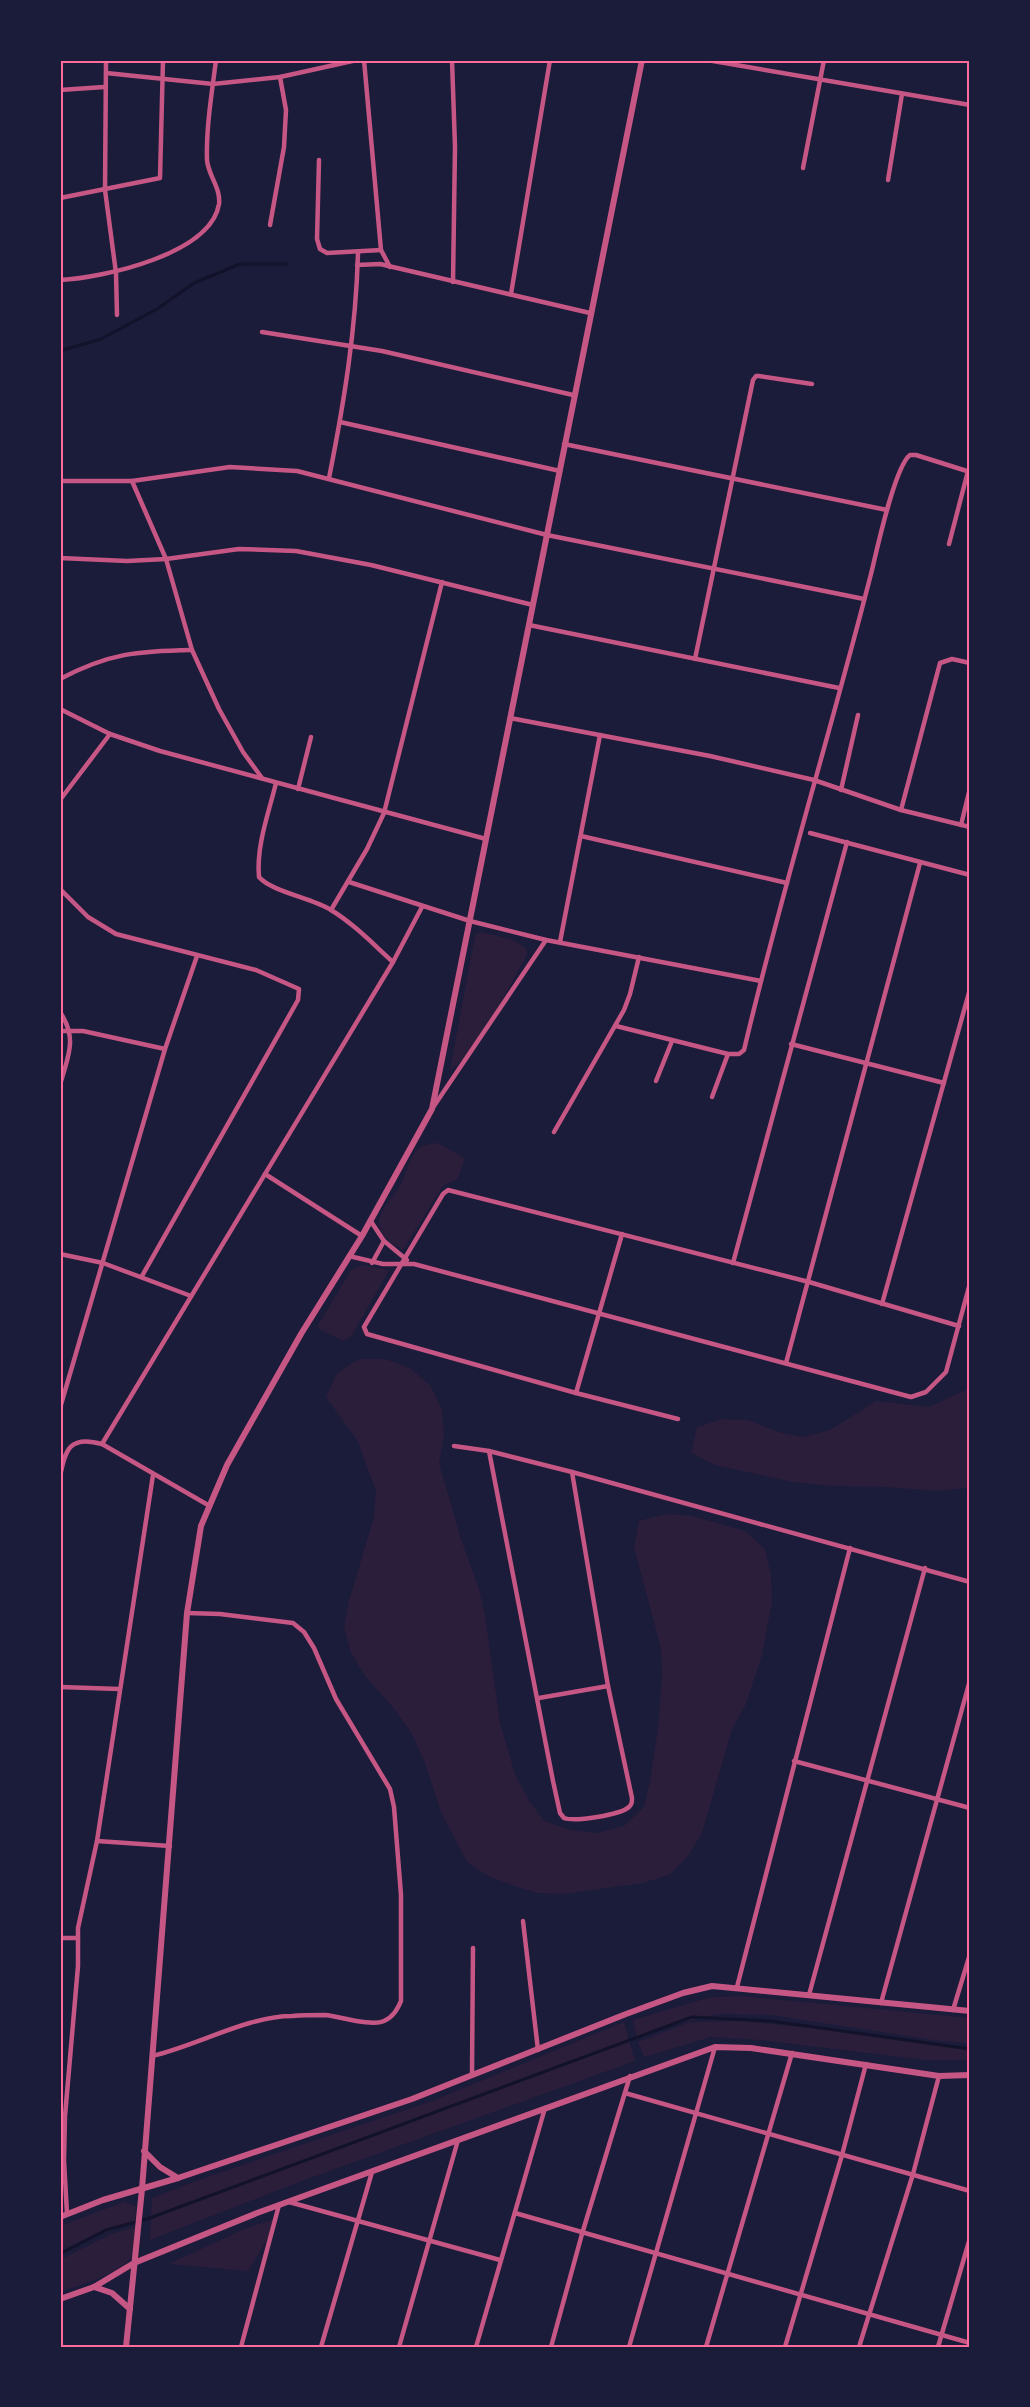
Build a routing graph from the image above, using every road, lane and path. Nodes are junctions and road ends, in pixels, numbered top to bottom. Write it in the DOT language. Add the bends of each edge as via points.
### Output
graph roads {
  1 [pos="106,60"];
  2 [pos="163,60"];
  3 [pos="216,60"];
  4 [pos="357,60"];
  5 [pos="364,60"];
  6 [pos="452,60"];
  7 [pos="550,60"];
  8 [pos="642,60"];
  9 [pos="707,60"];
  10 [pos="824,60"];
  11 [pos="106,73"];
  12 [pos="280,77"];
  13 [pos="820,78"];
  14 [pos="162,79"];
  15 [pos="213,84"];
  16 [pos="104,87"];
  17 [pos="60,90"];
  18 [pos="902,94"];
  19 [pos="970,105"];
  20 [pos="319,160"];
  21 [pos="803,168"];
  22 [pos="888,180"];
  23 [pos="105,190"];
  24 [pos="60,198"];
  25 [pos="270,225"];
  26 [pos="381,250"];
  27 [pos="358,253"];
  28 [pos="357,265"];
  29 [pos="390,267"];
  30 [pos="116,273"];
  31 [pos="60,280"];
  32 [pos="453,282"];
  33 [pos="511,294"];
  34 [pos="590,313"];
  35 [pos="117,315"];
  36 [pos="262,332"];
  37 [pos="351,346"];
  38 [pos="812,384"];
  39 [pos="573,395"];
  40 [pos="340,422"];
  41 [pos="564,444"];
  42 [pos="560,471"];
  43 [pos="969,472"];
  44 [pos="329,478"];
  45 [pos="733,479"];
  46 [pos="60,481"];
  47 [pos="132,481"];
  48 [pos="887,510"];
  49 [pos="547,535"];
  50 [pos="949,544"];
  51 [pos="60,558"];
  52 [pos="166,559"];
  53 [pos="714,569"];
  54 [pos="442,582"];
  55 [pos="864,599"];
  56 [pos="533,605"];
  57 [pos="529,625"];
  58 [pos="192,650"];
  59 [pos="695,659"];
  60 [pos="970,663"];
  61 [pos="60,679"];
  62 [pos="839,688"];
  63 [pos="60,709"];
  64 [pos="858,715"];
  65 [pos="510,718"];
  66 [pos="110,734"];
  67 [pos="600,735"];
  68 [pos="311,737"];
  69 [pos="262,778"];
  70 [pos="814,780"];
  71 [pos="276,783"];
  72 [pos="970,788"];
  73 [pos="298,789"];
  74 [pos="841,790"];
  75 [pos="60,800"];
  76 [pos="901,810"];
  77 [pos="384,813"];
  78 [pos="961,825"];
  79 [pos="970,827"];
  80 [pos="810,833"];
  81 [pos="581,836"];
  82 [pos="486,839"];
  83 [pos="847,842"];
  84 [pos="920,863"];
  85 [pos="970,875"];
  86 [pos="349,882"];
  87 [pos="787,883"];
  88 [pos="60,889"];
  89 [pos="422,907"];
  90 [pos="331,910"];
  91 [pos="470,921"];
  92 [pos="546,940"];
  93 [pos="560,942"];
  94 [pos="197,956"];
  95 [pos="639,957"];
  96 [pos="393,962"];
  97 [pos="760,981"];
  98 [pos="970,989"];
  99 [pos="60,1012"];
  100 [pos="616,1026"];
  101 [pos="60,1031"];
  102 [pos="71,1031"];
  103 [pos="672,1041"];
  104 [pos="791,1044"];
  105 [pos="165,1049"];
  106 [pos="728,1054"];
  107 [pos="867,1063"];
  108 [pos="656,1081"];
  109 [pos="944,1083"];
  110 [pos="60,1085"];
  111 [pos="712,1097"];
  112 [pos="432,1109"];
  113 [pos="554,1132"];
  114 [pos="265,1174"];
  115 [pos="370,1220"];
  116 [pos="622,1234"];
  117 [pos="362,1236"];
  118 [pos="384,1240"];
  119 [pos="60,1254"];
  120 [pos="349,1256"];
  121 [pos="405,1258"];
  122 [pos="103,1263"];
  123 [pos="372,1263"];
  124 [pos="733,1263"];
  125 [pos="401,1264"];
  126 [pos="414,1264"];
  127 [pos="142,1276"];
  128 [pos="809,1282"];
  129 [pos="970,1283"];
  130 [pos="191,1296"];
  131 [pos="882,1304"];
  132 [pos="598,1313"];
  133 [pos="959,1326"];
  134 [pos="786,1363"];
  135 [pos="576,1393"];
  136 [pos="60,1408"];
  137 [pos="678,1419"];
  138 [pos="102,1444"];
  139 [pos="454,1446"];
  140 [pos="489,1451"];
  141 [pos="572,1472"];
  142 [pos="153,1475"];
  143 [pos="60,1477"];
  144 [pos="208,1505"];
  145 [pos="850,1548"];
  146 [pos="925,1568"];
  147 [pos="970,1582"];
  148 [pos="187,1613"];
  149 [pos="970,1680"];
  150 [pos="609,1686"];
  151 [pos="60,1687"];
  152 [pos="119,1689"];
  153 [pos="538,1698"];
  154 [pos="794,1761"];
  155 [pos="866,1780"];
  156 [pos="938,1799"];
  157 [pos="970,1808"];
  158 [pos="96,1841"];
  159 [pos="170,1846"];
  160 [pos="523,1921"];
  161 [pos="60,1938"];
  162 [pos="78,1938"];
  163 [pos="473,1948"];
  164 [pos="970,1953"];
  165 [pos="736,1987"];
  166 [pos="809,1995"];
  167 [pos="881,2003"];
  168 [pos="953,2010"];
  169 [pos="970,2011"];
  170 [pos="715,2047"];
  171 [pos="538,2050"];
  172 [pos="792,2053"];
  173 [pos="152,2056"];
  174 [pos="866,2064"];
  175 [pos="471,2075"];
  176 [pos="970,2075"];
  177 [pos="630,2076"];
  178 [pos="939,2076"];
  179 [pos="625,2093"];
  180 [pos="545,2108"];
  181 [pos="696,2112"];
  182 [pos="769,2133"];
  183 [pos="458,2139"];
  184 [pos="144,2151"];
  185 [pos="842,2155"];
  186 [pos="372,2172"];
  187 [pos="913,2174"];
  188 [pos="178,2178"];
  189 [pos="142,2189"];
  190 [pos="970,2192"];
  191 [pos="288,2202"];
  192 [pos="279,2205"];
  193 [pos="515,2213"];
  194 [pos="64,2216"];
  195 [pos="357,2221"];
  196 [pos="582,2234"];
  197 [pos="970,2238"];
  198 [pos="430,2240"];
  199 [pos="655,2253"];
  200 [pos="501,2260"];
  201 [pos="134,2263"];
  202 [pos="725,2274"];
  203 [pos="94,2287"];
  204 [pos="799,2295"];
  205 [pos="60,2299"];
  206 [pos="130,2309"];
  207 [pos="868,2313"];
  208 [pos="941,2334"];
  209 [pos="970,2343"];
  210 [pos="126,2347"];
  211 [pos="241,2347"];
  212 [pos="321,2347"];
  213 [pos="399,2347"];
  214 [pos="476,2347"];
  215 [pos="551,2347"];
  216 [pos="629,2347"];
  217 [pos="706,2347"];
  218 [pos="784,2347"];
  219 [pos="859,2347"];
  220 [pos="938,2347"];
  1 -- 11 [label="street"];
  2 -- 14 [label="street"];
  3 -- 15 [label="street"];
  4 -- 12 [label="street"];
  5 -- 26 [label="street"];
  6 -- 32 [label="street"];
  7 -- 33 [label="street"];
  8 -- 34 [label="street"];
  9 -- 13 [label="street"];
  10 -- 13 [label="street"];
  11 -- 14 [label="street"];
  11 -- 16 [label="street"];
  12 -- 15 [label="street"];
  12 -- 25 [label="street" via="286,129"];
  13 -- 18 [label="street"];
  13 -- 21 [label="street"];
  14 -- 15 [label="street"];
  14 -- 23 [label="street" via="160,178"];
  15 -- 30 [label="street" via="207,160 219,200 213,223 196,238"];
  16 -- 17 [label="street"];
  16 -- 23 [label="street"];
  18 -- 19 [label="street"];
  18 -- 22 [label="street"];
  20 -- 27 [label="street" via="317,239 322,251"];
  23 -- 24 [label="street"];
  23 -- 30 [label="street"];
  26 -- 27 [label="street"];
  26 -- 29 [label="street"];
  27 -- 28 [label="street"];
  28 -- 29 [label="street"];
  28 -- 37 [label="street"];
  29 -- 32 [label="street"];
  30 -- 31 [label="street"];
  30 -- 35 [label="street"];
  32 -- 33 [label="street"];
  33 -- 34 [label="street"];
  34 -- 39 [label="street"];
  36 -- 37 [label="street"];
  37 -- 39 [label="street"];
  37 -- 40 [label="street"];
  38 -- 45 [label="street" via="756,376"];
  39 -- 41 [label="street"];
  40 -- 42 [label="street"];
  40 -- 44 [label="street"];
  41 -- 42 [label="street"];
  41 -- 45 [label="street"];
  42 -- 49 [label="street"];
  43 -- 48 [label="street" via="910,455 903,463"];
  43 -- 50 [label="street"];
  44 -- 47 [label="street" via="289,470 230,467"];
  44 -- 49 [label="street"];
  45 -- 48 [label="street"];
  45 -- 53 [label="street"];
  46 -- 47 [label="street"];
  47 -- 52 [label="street"];
  48 -- 55 [label="street"];
  49 -- 53 [label="street"];
  49 -- 56 [label="street"];
  51 -- 52 [label="street"];
  52 -- 54 [label="street" via="264,548 296,551"];
  52 -- 58 [label="street"];
  53 -- 55 [label="street"];
  53 -- 59 [label="street"];
  54 -- 56 [label="street"];
  54 -- 77 [label="street"];
  55 -- 62 [label="street"];
  56 -- 57 [label="street"];
  57 -- 59 [label="street"];
  57 -- 65 [label="street"];
  58 -- 61 [label="street" via="118,655 98,660"];
  58 -- 69 [label="street" via="219,709"];
  59 -- 62 [label="street"];
  60 -- 76 [label="street" via="952,659 940,663"];
  62 -- 70 [label="street"];
  63 -- 66 [label="street"];
  64 -- 74 [label="street"];
  65 -- 67 [label="street"];
  65 -- 82 [label="street"];
  66 -- 69 [label="street"];
  66 -- 75 [label="street"];
  67 -- 70 [label="street"];
  67 -- 81 [label="street"];
  68 -- 73 [label="street"];
  69 -- 71 [label="street"];
  70 -- 74 [label="street"];
  70 -- 87 [label="street"];
  71 -- 73 [label="street"];
  71 -- 90 [label="street" via="259,877 269,885"];
  72 -- 78 [label="street"];
  73 -- 77 [label="street"];
  74 -- 76 [label="street"];
  76 -- 78 [label="street"];
  77 -- 82 [label="street"];
  77 -- 86 [label="street"];
  78 -- 79 [label="street"];
  80 -- 83 [label="street"];
  81 -- 87 [label="street"];
  81 -- 93 [label="street"];
  82 -- 91 [label="street"];
  83 -- 84 [label="street"];
  83 -- 104 [label="street"];
  84 -- 85 [label="street"];
  84 -- 107 [label="street"];
  86 -- 89 [label="street"];
  86 -- 90 [label="street"];
  87 -- 97 [label="street"];
  88 -- 94 [label="street" via="88,917 116,934"];
  89 -- 91 [label="street"];
  89 -- 96 [label="street"];
  90 -- 96 [label="street"];
  91 -- 92 [label="street"];
  91 -- 112 [label="street"];
  92 -- 93 [label="street"];
  92 -- 112 [label="street"];
  93 -- 95 [label="street"];
  94 -- 105 [label="street"];
  94 -- 127 [label="street" via="256,970 299,989 298,999"];
  95 -- 97 [label="street"];
  95 -- 100 [label="street" via="630,994"];
  96 -- 114 [label="street"];
  97 -- 106 [label="street" via="744,1050"];
  98 -- 109 [label="street"];
  99 -- 102 [label="street"];
  100 -- 103 [label="street"];
  100 -- 113 [label="street"];
  101 -- 102 [label="street"];
  102 -- 105 [label="street"];
  102 -- 110 [label="street"];
  103 -- 106 [label="street"];
  103 -- 108 [label="street"];
  104 -- 107 [label="street"];
  104 -- 124 [label="street"];
  105 -- 122 [label="street"];
  106 -- 111 [label="street"];
  107 -- 109 [label="street"];
  107 -- 128 [label="street"];
  109 -- 131 [label="street"];
  112 -- 115 [label="street"];
  114 -- 117 [label="street"];
  114 -- 130 [label="street"];
  115 -- 117 [label="street"];
  115 -- 118 [label="street"];
  116 -- 121 [label="street" via="448,1190"];
  116 -- 124 [label="street"];
  116 -- 132 [label="street"];
  117 -- 120 [label="street"];
  118 -- 121 [label="street"];
  118 -- 123 [label="street"];
  119 -- 122 [label="street"];
  120 -- 123 [label="street"];
  120 -- 144 [label="street" via="235,1448"];
  121 -- 125 [label="street"];
  121 -- 126 [label="street"];
  122 -- 127 [label="street"];
  122 -- 136 [label="street"];
  123 -- 125 [label="street"];
  124 -- 128 [label="street"];
  125 -- 126 [label="street"];
  125 -- 135 [label="street" via="364,1327 367,1334"];
  126 -- 132 [label="street"];
  127 -- 130 [label="street"];
  128 -- 131 [label="street"];
  128 -- 134 [label="street"];
  129 -- 133 [label="street"];
  130 -- 138 [label="street"];
  131 -- 133 [label="street"];
  132 -- 134 [label="street"];
  132 -- 135 [label="street"];
  133 -- 134 [label="street" via="946,1372 926,1392 911,1397"];
  135 -- 137 [label="street"];
  138 -- 142 [label="street"];
  138 -- 143 [label="street" via="80,1441 70,1447 64,1454"];
  139 -- 140 [label="street"];
  140 -- 141 [label="street"];
  140 -- 153 [label="street"];
  141 -- 145 [label="street"];
  141 -- 150 [label="street"];
  142 -- 144 [label="street"];
  142 -- 152 [label="street"];
  144 -- 148 [label="street" via="197,1544"];
  145 -- 146 [label="street"];
  145 -- 154 [label="street"];
  146 -- 147 [label="street"];
  146 -- 155 [label="street"];
  148 -- 159 [label="street"];
  148 -- 173 [label="street" via="293,1623 314,1648 336,1699 390,1789 401,1895 401,2001 397,2011 378,2023 325,2015 288,2016 260,2021"];
  149 -- 156 [label="street"];
  150 -- 153 [label="street"];
  150 -- 153 [label="street" via="632,1798 627,1808 598,1816 570,1820 560,1813"];
  151 -- 152 [label="street"];
  152 -- 158 [label="street"];
  154 -- 155 [label="street"];
  154 -- 165 [label="street"];
  155 -- 156 [label="street"];
  155 -- 166 [label="street"];
  156 -- 157 [label="street"];
  156 -- 167 [label="street"];
  158 -- 159 [label="street"];
  158 -- 162 [label="street"];
  159 -- 173 [label="street"];
  160 -- 171 [label="street"];
  161 -- 162 [label="street"];
  162 -- 194 [label="street" via="65,2116"];
  163 -- 175 [label="street"];
  164 -- 168 [label="street"];
  165 -- 166 [label="street"];
  165 -- 171 [label="street" via="712,1986 683,1993"];
  166 -- 167 [label="street"];
  167 -- 168 [label="street"];
  168 -- 169 [label="street"];
  170 -- 172 [label="street"];
  170 -- 177 [label="street"];
  170 -- 181 [label="street"];
  171 -- 175 [label="street"];
  172 -- 174 [label="street"];
  172 -- 182 [label="street"];
  173 -- 184 [label="street"];
  174 -- 178 [label="street"];
  174 -- 185 [label="street"];
  175 -- 188 [label="street" via="412,2099"];
  176 -- 178 [label="street"];
  177 -- 179 [label="street"];
  177 -- 180 [label="street"];
  178 -- 187 [label="street"];
  179 -- 181 [label="street"];
  179 -- 196 [label="street"];
  180 -- 183 [label="street"];
  180 -- 193 [label="street"];
  181 -- 182 [label="street"];
  181 -- 199 [label="street"];
  182 -- 185 [label="street"];
  182 -- 202 [label="street"];
  183 -- 186 [label="street"];
  183 -- 198 [label="street"];
  184 -- 188 [label="street"];
  184 -- 189 [label="street"];
  185 -- 187 [label="street"];
  185 -- 204 [label="street"];
  186 -- 191 [label="street"];
  186 -- 195 [label="street"];
  187 -- 190 [label="street"];
  187 -- 207 [label="street"];
  188 -- 189 [label="street"];
  189 -- 194 [label="street"];
  189 -- 201 [label="street"];
  191 -- 192 [label="street"];
  191 -- 195 [label="street"];
  192 -- 201 [label="street"];
  192 -- 211 [label="street"];
  193 -- 196 [label="street"];
  193 -- 200 [label="street"];
  195 -- 198 [label="street"];
  195 -- 212 [label="street"];
  196 -- 199 [label="street"];
  196 -- 215 [label="street"];
  197 -- 208 [label="street"];
  198 -- 200 [label="street"];
  198 -- 213 [label="street"];
  199 -- 202 [label="street"];
  199 -- 216 [label="street"];
  200 -- 214 [label="street"];
  201 -- 203 [label="street"];
  201 -- 206 [label="street"];
  202 -- 204 [label="street"];
  202 -- 217 [label="street"];
  203 -- 205 [label="street"];
  203 -- 206 [label="street" via="112,2294"];
  204 -- 207 [label="street"];
  204 -- 218 [label="street"];
  206 -- 210 [label="street"];
  207 -- 208 [label="street"];
  207 -- 219 [label="street"];
  208 -- 209 [label="street"];
  208 -- 220 [label="street"];
}
